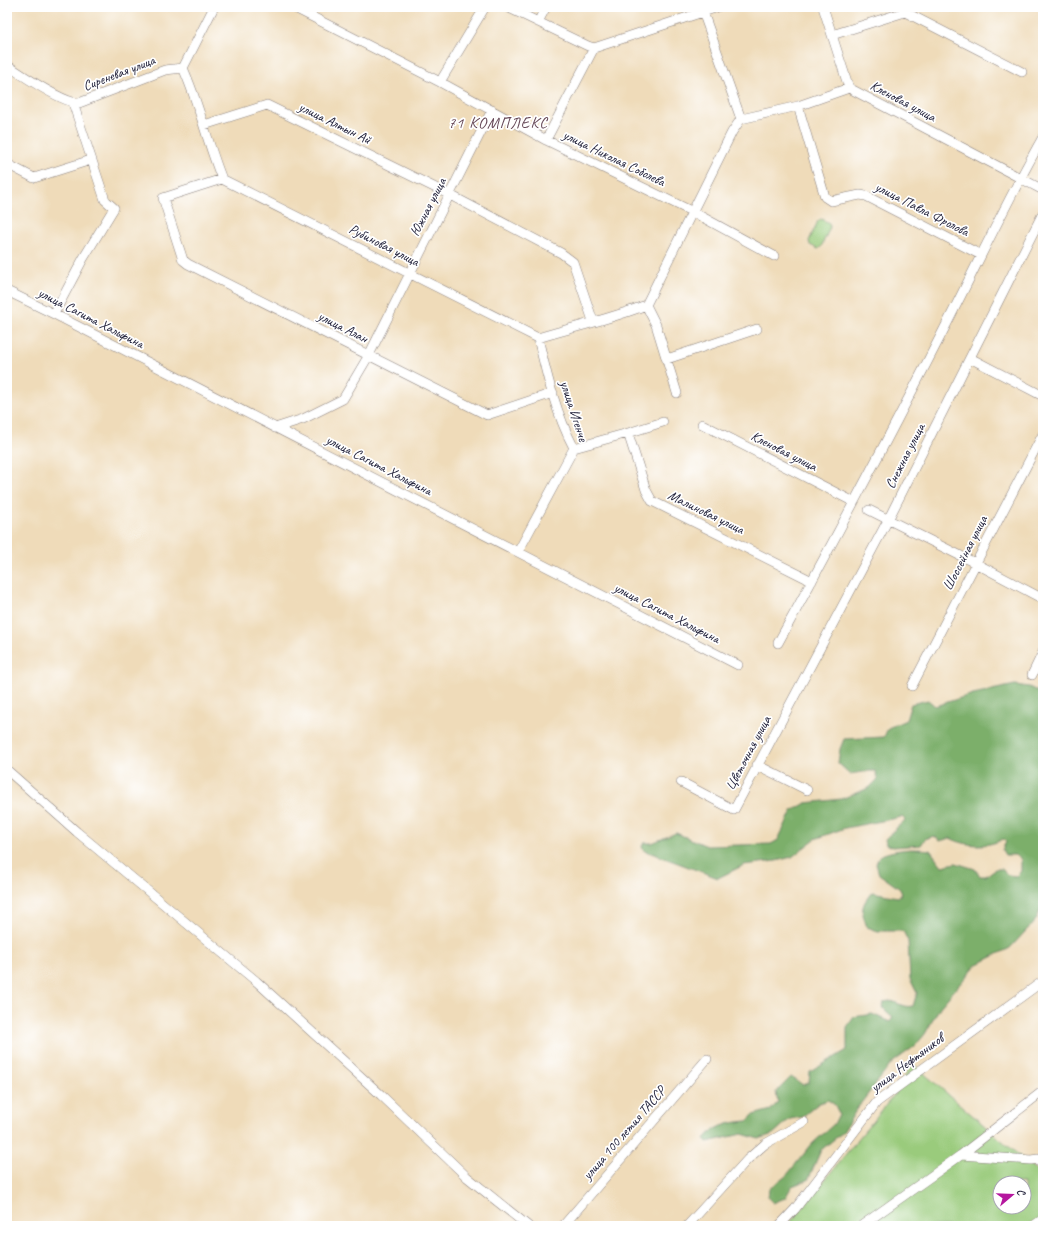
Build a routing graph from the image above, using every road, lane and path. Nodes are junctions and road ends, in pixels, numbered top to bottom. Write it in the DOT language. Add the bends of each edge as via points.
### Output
graph roads {
  1 [pos="214,7"];
  2 [pos="293,7"];
  3 [pos="485,7"];
  4 [pos="507,7"];
  5 [pos="546,7"];
  6 [pos="718,7"];
  7 [pos="823,7"];
  8 [pos="703,12"];
  9 [pos="538,22"];
  10 [pos="832,35"];
  11 [pos="594,48"];
  12 [pos="7,65"];
  13 [pos="183,68"];
  14 [pos="1022,72"];
  15 [pos="440,82"];
  16 [pos="850,88"];
  17 [pos="74,103"];
  18 [pos="798,106"];
  19 [pos="492,110"];
  20 [pos="741,119"];
  21 [pos="204,125"];
  22 [pos="1043,137"];
  23 [pos="546,140"];
  24 [pos="91,160"];
  25 [pos="7,164"];
  26 [pos="1020,178"];
  27 [pos="222,179"];
  28 [pos="1043,190"];
  29 [pos="450,195"];
  30 [pos="693,212"];
  31 [pos="1043,213"];
  32 [pos="981,255"];
  33 [pos="774,256"];
  34 [pos="409,274"];
  35 [pos="7,291"];
  36 [pos="646,305"];
  37 [pos="54,314"];
  38 [pos="593,321"];
  39 [pos="757,329"];
  40 [pos="538,338"];
  41 [pos="369,355"];
  42 [pos="970,358"];
  43 [pos="667,359"];
  44 [pos="677,392"];
  45 [pos="552,393"];
  46 [pos="1043,396"];
  47 [pos="663,422"];
  48 [pos="702,424"];
  49 [pos="275,428"];
  50 [pos="628,433"];
  51 [pos="1043,434"];
  52 [pos="574,448"];
  53 [pos="854,502"];
  54 [pos="869,510"];
  55 [pos="888,520"];
  56 [pos="518,552"];
  57 [pos="975,563"];
  58 [pos="812,581"];
  59 [pos="1043,599"];
  60 [pos="778,643"];
  61 [pos="1043,652"];
  62 [pos="738,665"];
  63 [pos="1032,675"];
  64 [pos="912,686"];
  65 [pos="788,709"];
  66 [pos="757,766"];
  67 [pos="7,770"];
  68 [pos="681,782"];
  69 [pos="807,790"];
  70 [pos="1043,981"];
  71 [pos="707,1059"];
  72 [pos="1043,1091"];
  73 [pos="804,1122"];
  74 [pos="961,1155"];
  75 [pos="1041,1161"];
  76 [pos="1043,1219"];
  77 [pos="528,1226"];
  78 [pos="563,1226"];
  79 [pos="687,1226"];
  80 [pos="779,1226"];
  81 [pos="861,1226"];
  82 [pos="1033,1226"];
  1 -- 13 [label="street"];
  2 -- 15 [label="street, улица Николая Соболева"];
  3 -- 15 [label="street"];
  4 -- 9 [label="street"];
  5 -- 9 [label="street"];
  6 -- 8 [label="street"];
  7 -- 10 [label="street, Кленовая улица"];
  8 -- 11 [label="street"];
  8 -- 20 [label="street"];
  9 -- 11 [label="street"];
  10 -- 14 [label="street" via="906,12"];
  10 -- 16 [label="street, Кленовая улица"];
  11 -- 23 [label="street"];
  12 -- 17 [label="street, Сиреневая улица"];
  13 -- 17 [label="street, Сиреневая улица" via="164,70 80,103"];
  13 -- 21 [label="street" via="192,86"];
  15 -- 19 [label="street, улица Николая Соболева"];
  16 -- 18 [label="street"];
  16 -- 26 [label="street, Кленовая улица"];
  17 -- 24 [label="street"];
  18 -- 20 [label="street"];
  18 -- 32 [label="street, улица Павла Фролова" via="825,197 831,201 866,196"];
  19 -- 23 [label="street, улица Николая Соболева"];
  19 -- 29 [label="street, Южная улица"];
  20 -- 30 [label="street" via="732,132"];
  21 -- 27 [label="street"];
  21 -- 29 [label="street, улица Алтын Ай" via="266,105"];
  22 -- 26 [label="street"];
  23 -- 30 [label="street, улица Николая Соболева"];
  24 -- 25 [label="street" via="34,178"];
  24 -- 37 [label="street" via="105,200 114,208"];
  26 -- 28 [label="street, Кленовая улица"];
  26 -- 32 [label="street"];
  27 -- 34 [label="street, Рубиновая улица"];
  27 -- 41 [label="street, улица Алан" via="163,198 183,260"];
  29 -- 34 [label="street, Южная улица"];
  29 -- 38 [label="street, улица Алтын Ай" via="561,253 573,262"];
  30 -- 33 [label="street, улица Николая Соболева"];
  30 -- 36 [label="street"];
  31 -- 42 [label="street, Снежная улица"];
  32 -- 53 [label="street"];
  34 -- 40 [label="street, Рубиновая улица"];
  34 -- 41 [label="street, Южная улица"];
  35 -- 37 [label="street, улица Сагита Хальфина"];
  36 -- 38 [label="street"];
  36 -- 43 [label="street" via="656,325"];
  37 -- 49 [label="street, улица Сагита Хальфина"];
  38 -- 40 [label="street"];
  39 -- 43 [label="street"];
  40 -- 45 [label="street, улица Игенче"];
  41 -- 45 [label="street, улица Алан" via="487,414"];
  41 -- 49 [label="street, Южная улица" via="343,399 303,419"];
  42 -- 46 [label="street"];
  42 -- 55 [label="street, Снежная улица"];
  43 -- 44 [label="street"];
  45 -- 52 [label="street, улица Игенче"];
  47 -- 50 [label="street"];
  48 -- 53 [label="street, Кленовая улица"];
  49 -- 56 [label="street, улица Сагита Хальфина"];
  50 -- 52 [label="street"];
  50 -- 58 [label="street, Малиновая улица" via="652,501"];
  51 -- 57 [label="street, Шоссейная улица"];
  52 -- 56 [label="street, улица Игенче"];
  53 -- 58 [label="street"];
  54 -- 55 [label="street"];
  55 -- 57 [label="street"];
  55 -- 65 [label="street, Снежная улица"];
  56 -- 62 [label="street, улица Сагита Хальфина"];
  57 -- 59 [label="street"];
  57 -- 64 [label="street, Шоссейная улица"];
  58 -- 60 [label="street"];
  61 -- 63 [label="street"];
  65 -- 66 [label="street, Цветочная улица"];
  66 -- 68 [label="street, Цветочная улица" via="734,810"];
  66 -- 69 [label="street"];
  67 -- 77 [label="street" via="256,981 467,1177"];
  70 -- 80 [label="street, улица Нефтяников" via="876,1102 795,1209"];
  71 -- 78 [label="street, улица 100 летия ТАССР"];
  72 -- 74 [label="street"];
  73 -- 79 [label="street" via="765,1144 748,1159"];
  74 -- 75 [label="street"];
  74 -- 81 [label="street"];
  76 -- 82 [label="street"];
}
